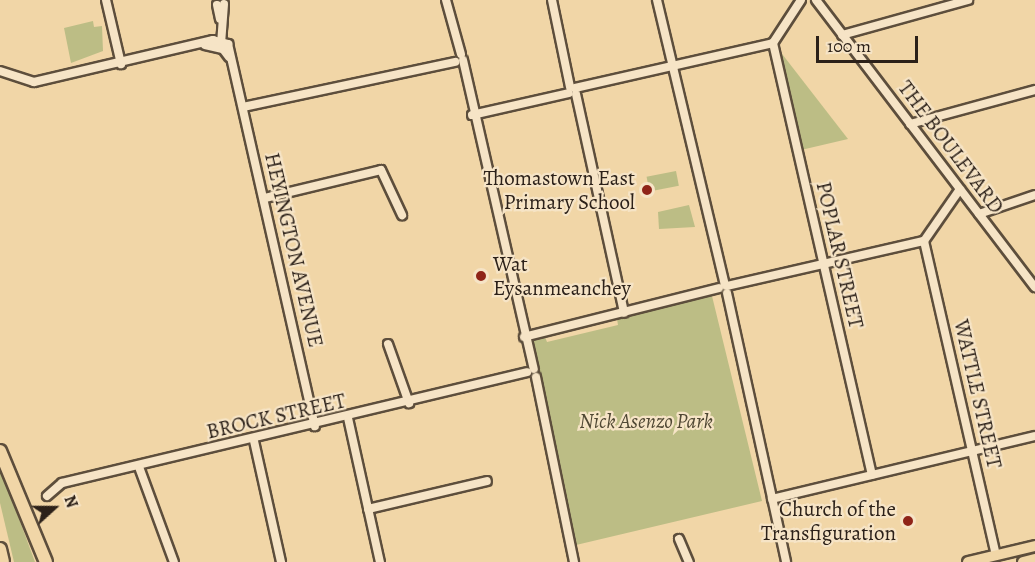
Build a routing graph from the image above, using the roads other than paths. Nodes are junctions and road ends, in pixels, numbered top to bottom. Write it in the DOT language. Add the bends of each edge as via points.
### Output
graph roads {
  1 [pos="106,0"];
  2 [pos="446,0"];
  3 [pos="552,0"];
  4 [pos="657,0"];
  5 [pos="801,0"];
  6 [pos="816,0"];
  7 [pos="968,0"];
  8 [pos="222,2"];
  9 [pos="842,35"];
  10 [pos="221,42"];
  11 [pos="773,43"];
  12 [pos="457,58"];
  13 [pos="121,64"];
  14 [pos="673,67"];
  15 [pos="0,71"];
  16 [pos="1035,90"];
  17 [pos="573,91"];
  18 [pos="243,107"];
  19 [pos="472,115"];
  20 [pos="910,124"];
  21 [pos="960,189"];
  22 [pos="1035,195"];
  23 [pos="265,198"];
  24 [pos="979,214"];
  25 [pos="402,215"];
  26 [pos="924,241"];
  27 [pos="824,265"];
  28 [pos="1035,287"];
  29 [pos="724,290"];
  30 [pos="624,313"];
  31 [pos="524,338"];
  32 [pos="388,344"];
  33 [pos="530,374"];
  34 [pos="409,403"];
  35 [pos="348,418"];
  36 [pos="315,426"];
  37 [pos="1035,436"];
  38 [pos="254,441"];
  39 [pos="0,451"];
  40 [pos="972,451"];
  41 [pos="140,467"];
  42 [pos="872,475"];
  43 [pos="487,481"];
  44 [pos="47,496"];
  45 [pos="772,499"];
  46 [pos="368,509"];
  47 [pos="679,539"];
  48 [pos="1035,546"];
  49 [pos="0,549"];
  50 [pos="996,555"];
  51 [pos="1035,559"];
  52 [pos="3,562"];
  53 [pos="46,562"];
  54 [pos="174,562"];
  55 [pos="281,562"];
  56 [pos="380,562"];
  57 [pos="574,562"];
  58 [pos="689,562"];
  59 [pos="786,562"];
  60 [pos="968,562"];
  61 [pos="1023,562"];
  1 -- 13 [label="street"];
  2 -- 12 [label="street"];
  3 -- 17 [label="street"];
  4 -- 14 [label="street"];
  5 -- 11 [label="street"];
  6 -- 9 [label="street, THE BOULEVARD"];
  7 -- 9 [label="street"];
  8 -- 10 [label="street, HEYINGTON AVENUE"];
  9 -- 20 [label="street, THE BOULEVARD"];
  10 -- 13 [label="street"];
  10 -- 18 [label="street, HEYINGTON AVENUE"];
  11 -- 14 [label="street"];
  11 -- 27 [label="street, POPLAR STREET"];
  12 -- 18 [label="street"];
  12 -- 19 [label="street"];
  13 -- 15 [label="street" via="34,82"];
  14 -- 17 [label="street"];
  14 -- 29 [label="street"];
  16 -- 20 [label="street"];
  17 -- 19 [label="street"];
  17 -- 30 [label="street"];
  18 -- 23 [label="street, HEYINGTON AVENUE"];
  19 -- 31 [label="street"];
  20 -- 21 [label="street, THE BOULEVARD"];
  21 -- 24 [label="street, THE BOULEVARD"];
  21 -- 26 [label="street"];
  22 -- 24 [label="street"];
  23 -- 25 [label="street" via="381,170"];
  23 -- 36 [label="street, HEYINGTON AVENUE"];
  24 -- 28 [label="street, THE BOULEVARD"];
  26 -- 27 [label="street"];
  26 -- 40 [label="street, WATTLE STREET"];
  27 -- 29 [label="street"];
  27 -- 42 [label="street, POPLAR STREET"];
  29 -- 30 [label="street"];
  29 -- 45 [label="street"];
  30 -- 31 [label="street"];
  31 -- 33 [label="street"];
  32 -- 34 [label="street"];
  33 -- 34 [label="street, BROCK STREET"];
  33 -- 57 [label="street"];
  34 -- 35 [label="street, BROCK STREET"];
  35 -- 36 [label="street, BROCK STREET"];
  35 -- 46 [label="street"];
  36 -- 38 [label="street, BROCK STREET"];
  37 -- 40 [label="street"];
  38 -- 41 [label="street, BROCK STREET"];
  38 -- 55 [label="street"];
  39 -- 53 [label="highway"];
  40 -- 42 [label="street"];
  40 -- 50 [label="street, WATTLE STREET"];
  41 -- 44 [label="street, BROCK STREET" via="62,483"];
  41 -- 54 [label="street"];
  42 -- 45 [label="street"];
  43 -- 46 [label="street"];
  45 -- 59 [label="street"];
  46 -- 56 [label="street"];
  47 -- 58 [label="street"];
  48 -- 50 [label="main road"];
  49 -- 52 [label="highway"];
  50 -- 60 [label="main road"];
  51 -- 61 [label="main road"];
}
